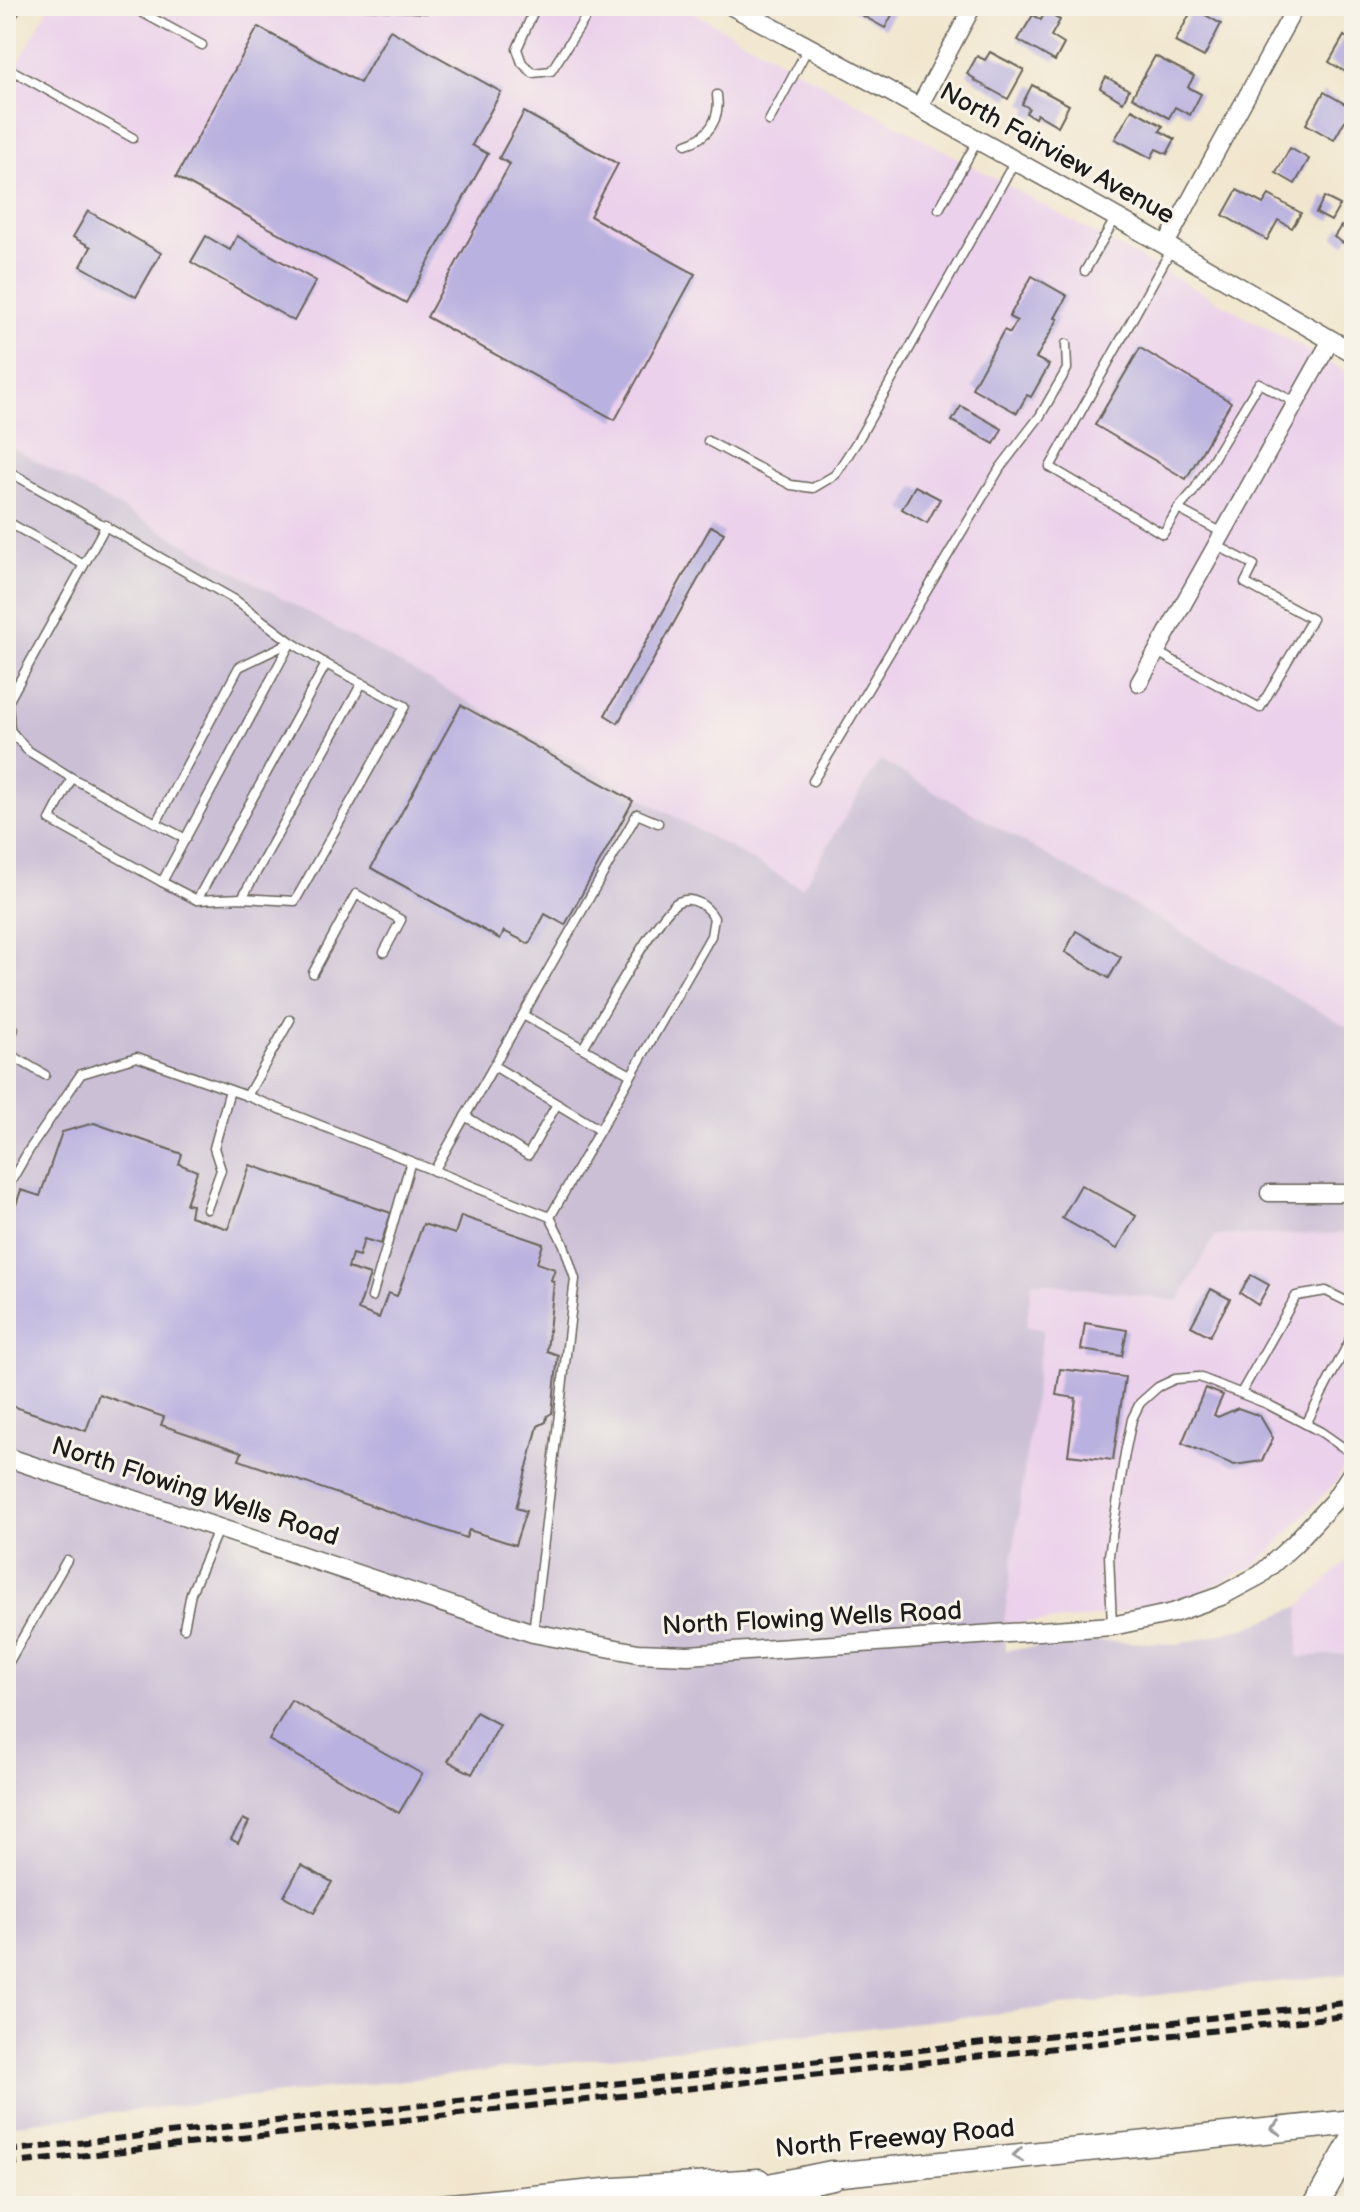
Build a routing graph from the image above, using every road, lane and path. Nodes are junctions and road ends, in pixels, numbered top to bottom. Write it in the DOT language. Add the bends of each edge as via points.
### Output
graph roads {
  1 [pos="12,6"];
  2 [pos="130,6"];
  3 [pos="536,6"];
  4 [pos="593,6"];
  5 [pos="732,6"];
  6 [pos="973,6"];
  7 [pos="1296,6"];
  8 [pos="6,16"];
  9 [pos="202,45"];
  10 [pos="809,47"];
  11 [pos="6,67"];
  12 [pos="717,95"];
  13 [pos="919,107"];
  14 [pos="769,121"];
  15 [pos="133,138"];
  16 [pos="978,140"];
  17 [pos="686,144"];
  18 [pos="1016,161"];
  19 [pos="939,209"];
  20 [pos="1116,217"];
  21 [pos="1169,246"];
  22 [pos="1085,271"];
  23 [pos="1331,340"];
  24 [pos="1066,344"];
  25 [pos="1354,353"];
  26 [pos="1296,403"];
  27 [pos="708,441"];
  28 [pos="6,470"];
  29 [pos="1178,509"];
  30 [pos="6,521"];
  31 [pos="106,525"];
  32 [pos="1219,539"];
  33 [pos="84,565"];
  34 [pos="291,642"];
  35 [pos="1156,652"];
  36 [pos="326,664"];
  37 [pos="362,683"];
  38 [pos="1139,683"];
  39 [pos="72,778"];
  40 [pos="813,781"];
  41 [pos="156,823"];
  42 [pos="658,823"];
  43 [pos="186,839"];
  44 [pos="162,882"];
  45 [pos="242,898"];
  46 [pos="197,900"];
  47 [pos="384,952"];
  48 [pos="313,973"];
  49 [pos="523,1015"];
  50 [pos="290,1020"];
  51 [pos="6,1025"];
  52 [pos="6,1045"];
  53 [pos="583,1048"];
  54 [pos="6,1052"];
  55 [pos="494,1066"];
  56 [pos="45,1075"];
  57 [pos="631,1075"];
  58 [pos="230,1090"];
  59 [pos="247,1096"];
  60 [pos="557,1104"];
  61 [pos="465,1116"];
  62 [pos="600,1130"];
  63 [pos="411,1161"];
  64 [pos="434,1171"];
  65 [pos="6,1190"];
  66 [pos="1269,1193"];
  67 [pos="1354,1193"];
  68 [pos="207,1209"];
  69 [pos="550,1217"];
  70 [pos="372,1297"];
  71 [pos="1354,1305"];
  72 [pos="1354,1320"];
  73 [pos="1241,1393"];
  74 [pos="1306,1424"];
  75 [pos="1354,1455"];
  76 [pos="6,1457"];
  77 [pos="1354,1470"];
  78 [pos="219,1527"];
  79 [pos="67,1560"];
  80 [pos="1112,1626"];
  81 [pos="184,1628"];
  82 [pos="533,1633"];
  83 [pos="6,1667"];
  84 [pos="1354,2122"];
  85 [pos="1354,2138"];
  86 [pos="832,2175"];
  87 [pos="441,2206"];
  88 [pos="681,2206"];
  89 [pos="1315,2206"];
  1 -- 8 [label="street"];
  2 -- 9 [label="lane"];
  3 -- 4 [label="lane" via="517,49 533,73 551,71"];
  5 -- 10 [label="street, North Fairview Avenue"];
  6 -- 13 [label="street"];
  7 -- 21 [label="street"];
  10 -- 13 [label="street, North Fairview Avenue"];
  10 -- 14 [label="lane"];
  11 -- 15 [label="lane"];
  12 -- 17 [label="lane" via="710,128"];
  13 -- 16 [label="street, North Fairview Avenue"];
  16 -- 18 [label="street, North Fairview Avenue"];
  16 -- 19 [label="lane"];
  18 -- 20 [label="street, North Fairview Avenue"];
  18 -- 27 [label="lane" via="835,475 813,488 791,485"];
  20 -- 21 [label="street, North Fairview Avenue"];
  20 -- 22 [label="lane"];
  21 -- 23 [label="street, North Fairview Avenue"];
  21 -- 29 [label="lane" via="1050,467 1163,534"];
  23 -- 25 [label="street, North Fairview Avenue"];
  23 -- 26 [label="street"];
  24 -- 40 [label="lane" via="1067,369 1040,416 1000,468"];
  26 -- 29 [label="lane" via="1259,383"];
  26 -- 32 [label="street"];
  28 -- 31 [label="lane"];
  29 -- 32 [label="lane"];
  30 -- 33 [label="lane"];
  31 -- 33 [label="lane"];
  31 -- 34 [label="lane" via="235,600"];
  32 -- 35 [label="street"];
  32 -- 35 [label="lane" via="1254,565 1245,583 1312,619 1260,708"];
  33 -- 39 [label="lane" via="8,702 10,730 27,750"];
  34 -- 36 [label="lane"];
  34 -- 41 [label="lane" via="239,667"];
  34 -- 43 [label="lane"];
  35 -- 38 [label="street"];
  36 -- 37 [label="lane"];
  36 -- 46 [label="lane"];
  37 -- 45 [label="lane"];
  37 -- 45 [label="lane" via="405,706 295,901"];
  39 -- 41 [label="lane"];
  39 -- 44 [label="lane" via="50,820"];
  41 -- 43 [label="lane"];
  42 -- 49 [label="lane" via="637,814"];
  43 -- 44 [label="lane"];
  44 -- 46 [label="lane"];
  45 -- 46 [label="lane"];
  47 -- 48 [label="lane" via="401,920 356,894"];
  49 -- 53 [label="lane"];
  49 -- 55 [label="lane"];
  50 -- 59 [label="lane"];
  51 -- 52 [label="lane" via="14,1029"];
  53 -- 57 [label="lane"];
  53 -- 57 [label="lane" via="659,921 678,902 695,901 709,908 714,918 711,936"];
  54 -- 56 [label="lane"];
  55 -- 60 [label="lane"];
  55 -- 61 [label="lane"];
  57 -- 62 [label="lane"];
  58 -- 59 [label="lane"];
  58 -- 65 [label="lane" via="137,1057 81,1074"];
  58 -- 68 [label="lane" via="214,1148 221,1170"];
  59 -- 63 [label="lane"];
  60 -- 61 [label="lane" via="528,1155"];
  60 -- 62 [label="lane"];
  61 -- 64 [label="lane"];
  62 -- 69 [label="lane"];
  63 -- 64 [label="lane"];
  63 -- 70 [label="lane"];
  64 -- 69 [label="lane"];
  66 -- 67 [label="street"];
  69 -- 82 [label="lane" via="575,1279"];
  71 -- 73 [label="lane" via="1326,1291 1296,1296"];
  72 -- 74 [label="lane" via="1349,1342"];
  73 -- 74 [label="lane"];
  73 -- 80 [label="lane" via="1199,1377 1175,1379 1140,1403 1127,1442 1109,1555"];
  74 -- 75 [label="lane"];
  76 -- 78 [label="street, North Flowing Wells Road"];
  77 -- 80 [label="street, North Flowing Wells Road" via="1333,1502 1260,1575 1173,1613"];
  78 -- 81 [label="lane" via="191,1593"];
  78 -- 82 [label="street, North Flowing Wells Road"];
  79 -- 83 [label="lane"];
  80 -- 82 [label="street, North Flowing Wells Road" via="688,1655 638,1653"];
  84 -- 86 [label="main road, North Freeway Road, one-way"];
  85 -- 89 [label="main road"];
  86 -- 87 [label="main road, North Freeway Road"];
  86 -- 88 [label="highway"];
}
